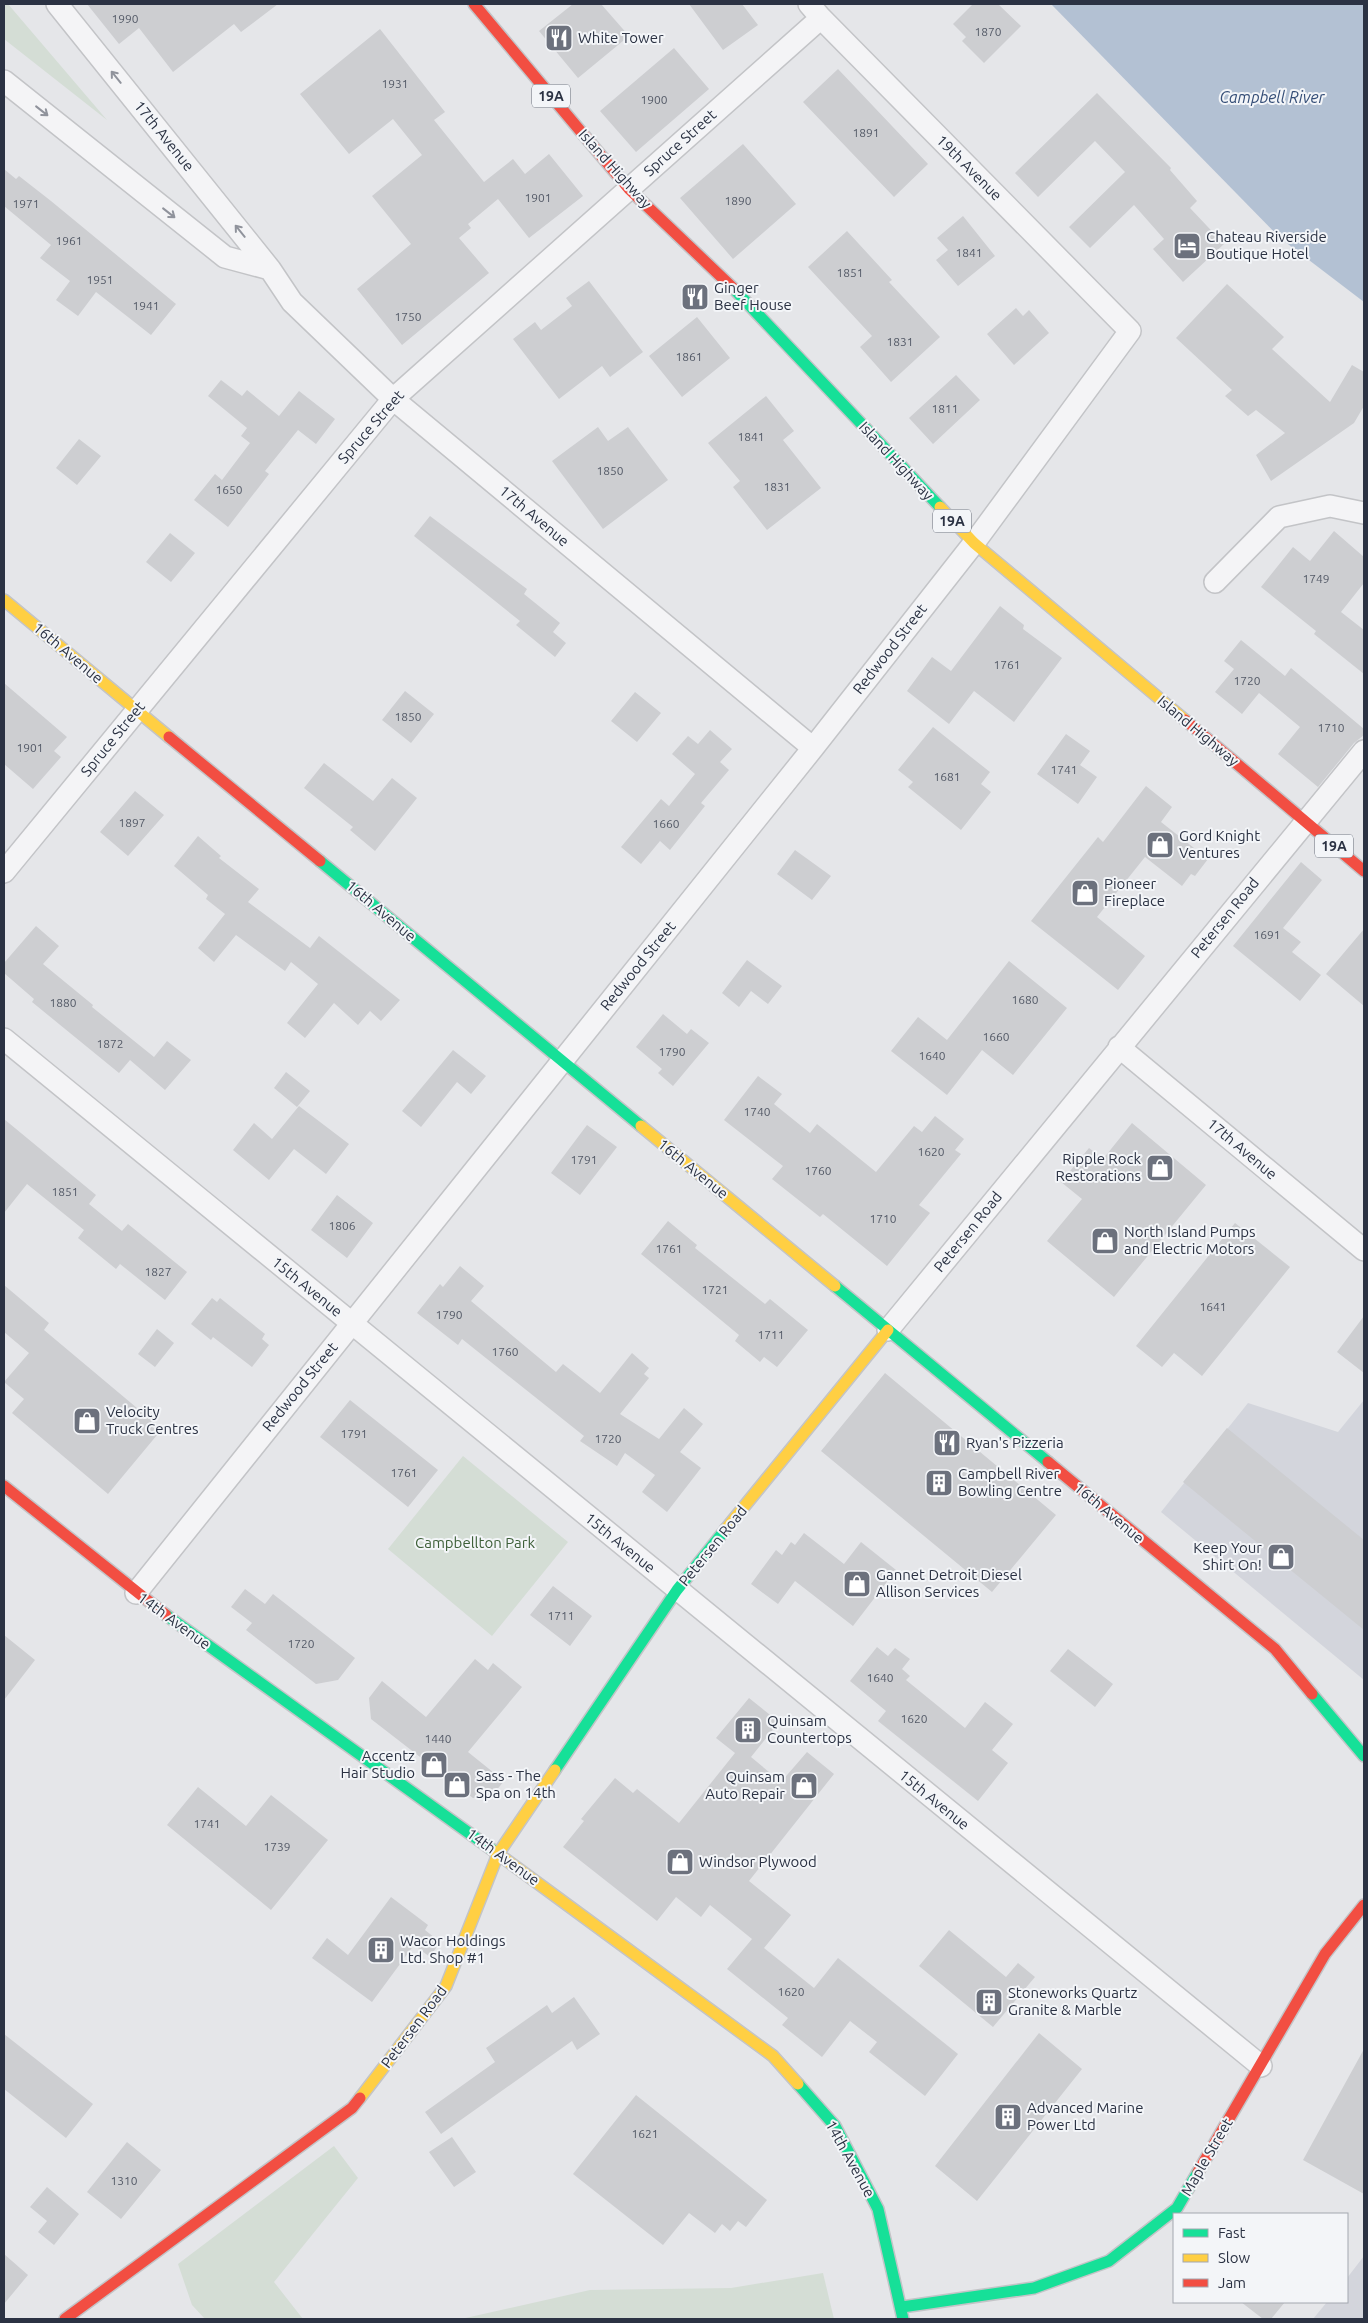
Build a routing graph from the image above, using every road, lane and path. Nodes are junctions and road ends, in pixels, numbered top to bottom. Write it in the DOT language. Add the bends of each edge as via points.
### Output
graph roads {
  1 [pos="57,4"];
  2 [pos="474,4"];
  3 [pos="815,11"];
  4 [pos="4,81"];
  5 [pos="629,189"];
  6 [pos="270,269"];
  7 [pos="1130,331"];
  8 [pos="393,399"];
  9 [pos="1364,513"];
  10 [pos="974,543"];
  11 [pos="1215,582"];
  12 [pos="4,600"];
  13 [pos="137,710"];
  14 [pos="813,748"];
  15 [pos="1364,751"];
  16 [pos="1304,822"];
  17 [pos="1364,871"];
  18 [pos="4,872"];
  19 [pos="4,1039"];
  20 [pos="1119,1047"];
  21 [pos="562,1061"];
  22 [pos="1364,1250"];
  23 [pos="351,1323"];
  24 [pos="888,1330"];
  25 [pos="4,1486"];
  26 [pos="677,1590"];
  27 [pos="136,1593"];
  28 [pos="1364,1756"];
  29 [pos="498,1854"];
  30 [pos="1364,1905"];
  31 [pos="1261,2066"];
  32 [pos="902,2306"];
  33 [pos="65,2319"];
  34 [pos="903,2319"];
  6 -- 1 [label="street, 17th Avenue, one-way"];
  2 -- 5 [label="street, Island Highway / 19A"];
  3 -- 5 [label="street, Spruce Street"];
  3 -- 7 [label="street, 19th Avenue"];
  4 -- 6 [label="street, one-way" via="225,257"];
  5 -- 8 [label="street, Spruce Street"];
  5 -- 10 [label="street, Island Highway / 19A" via="728,283"];
  6 -- 8 [label="street, 17th Avenue" via="292,302"];
  7 -- 10 [label="street, Redwood Street"];
  8 -- 13 [label="street, Spruce Street"];
  8 -- 14 [label="street, 17th Avenue"];
  9 -- 11 [label="street" via="1330,506 1278,517"];
  10 -- 14 [label="street, Redwood Street"];
  10 -- 16 [label="street, Island Highway / 19A"];
  12 -- 13 [label="street, 16th Avenue"];
  13 -- 18 [label="street, Spruce Street"];
  13 -- 21 [label="street, 16th Avenue"];
  14 -- 21 [label="street, Redwood Street"];
  15 -- 16 [label="street, Petersen Road"];
  16 -- 17 [label="street, Island Highway / 19A"];
  16 -- 20 [label="street, Petersen Road"];
  19 -- 23 [label="street, 15th Avenue"];
  20 -- 22 [label="street, 17th Avenue"];
  20 -- 24 [label="street, Petersen Road"];
  21 -- 23 [label="street, Redwood Street"];
  21 -- 24 [label="street, 16th Avenue"];
  23 -- 26 [label="street, 15th Avenue"];
  23 -- 27 [label="street, Redwood Street"];
  24 -- 26 [label="street, Petersen Road"];
  24 -- 28 [label="street, 16th Avenue" via="1274,1649"];
  25 -- 27 [label="street, 14th Avenue"];
  26 -- 29 [label="street, Petersen Road"];
  26 -- 31 [label="street, 15th Avenue"];
  27 -- 29 [label="street, 14th Avenue"];
  29 -- 32 [label="street, 14th Avenue" via="773,2056 835,2126 874,2201"];
  29 -- 33 [label="street, Petersen Road" via="446,1986 352,2108"];
  30 -- 31 [label="street, Maple Street" via="1325,1954"];
  31 -- 32 [label="street, Maple Street" via="1177,2208 1110,2261 1034,2288"];
  32 -- 34 [label="street, 14th Avenue"];
}
